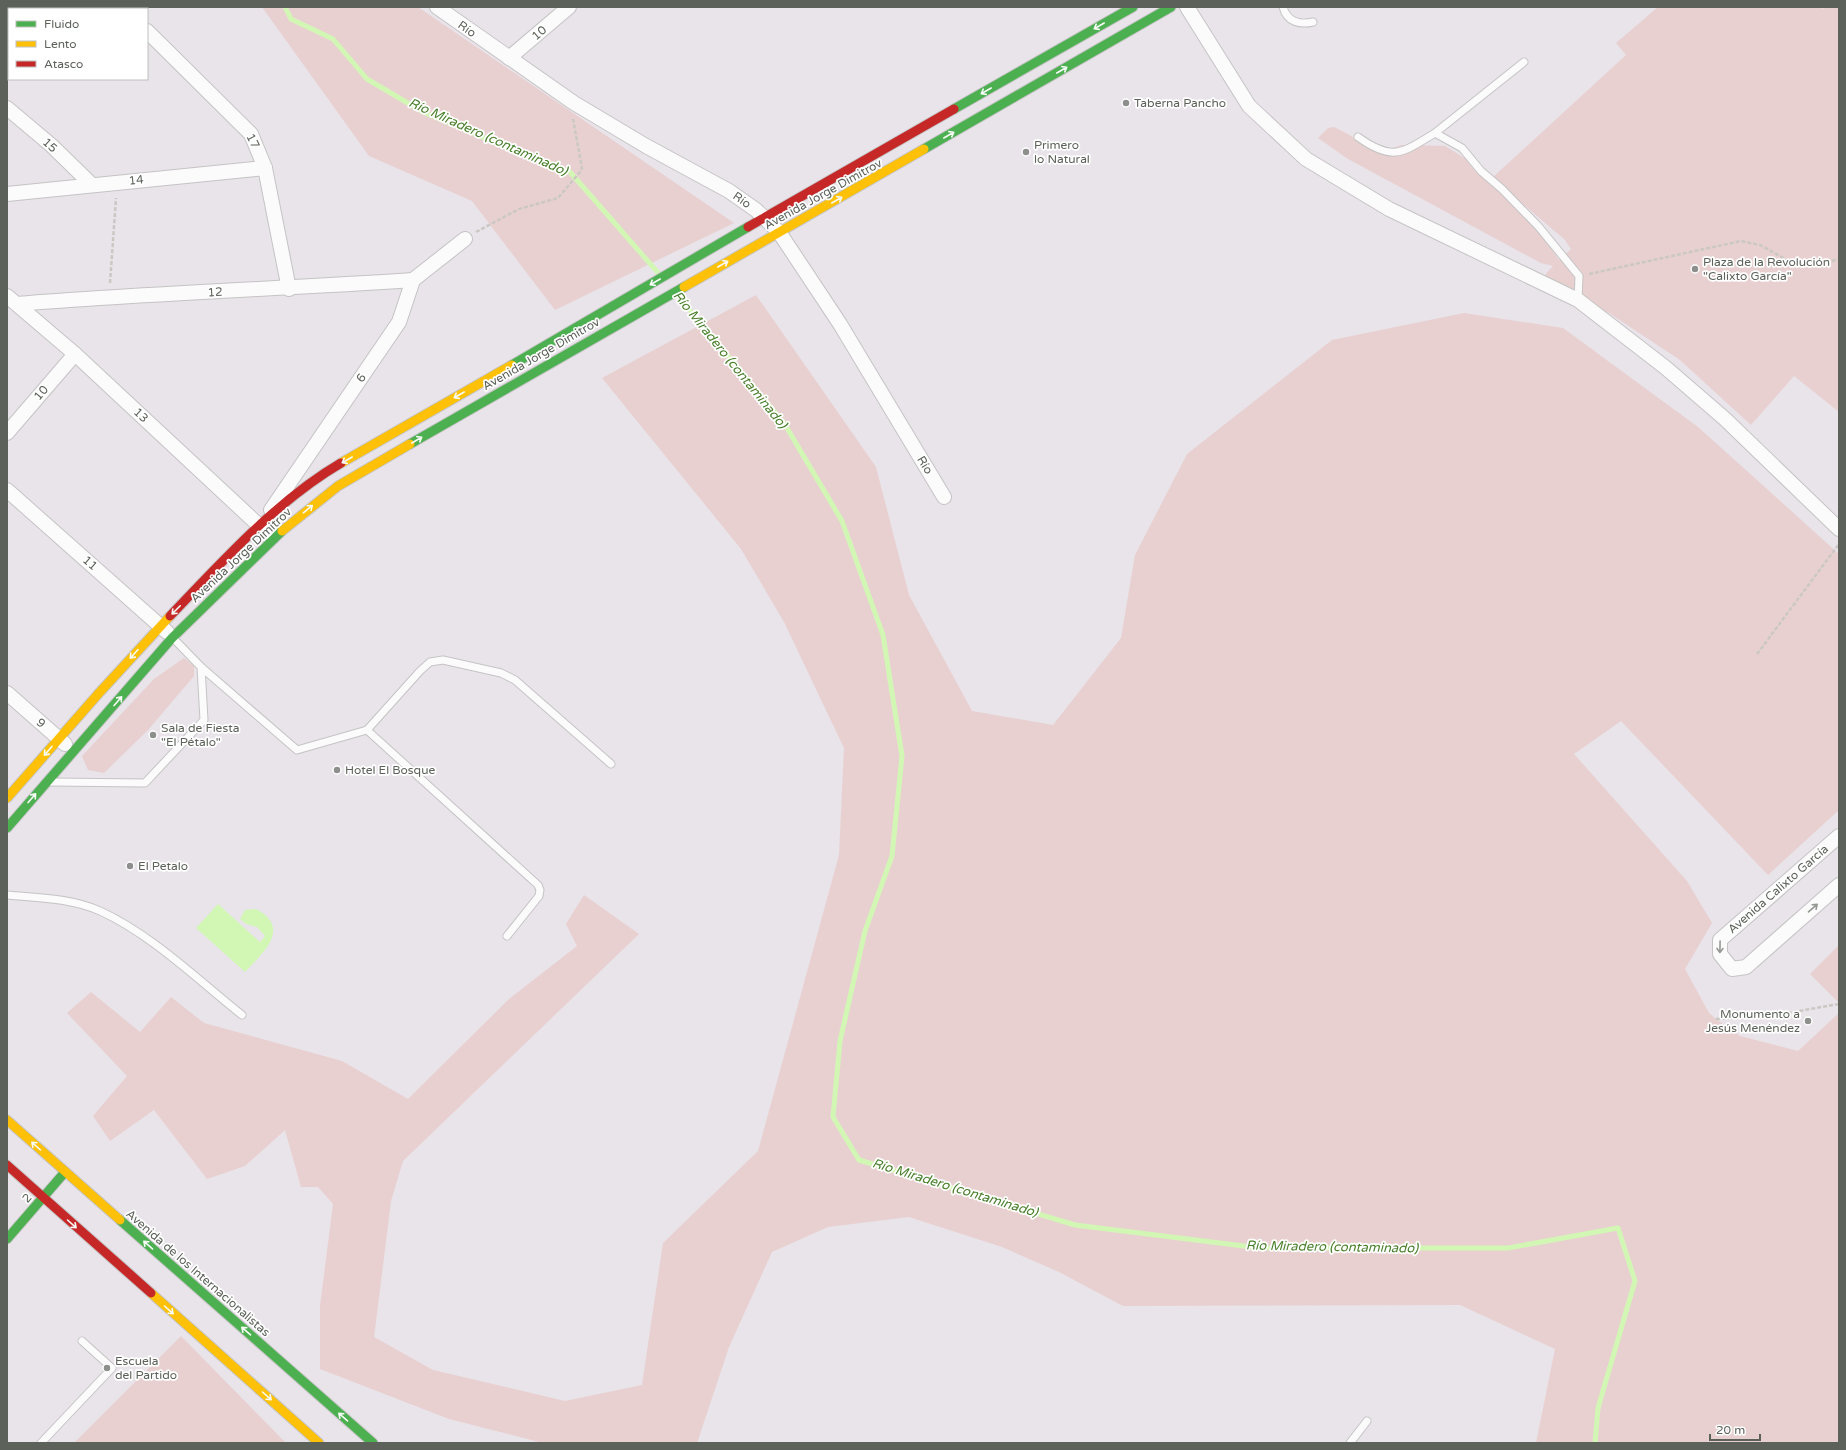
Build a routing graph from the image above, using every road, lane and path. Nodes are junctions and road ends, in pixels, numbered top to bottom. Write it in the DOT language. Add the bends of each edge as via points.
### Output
graph roads {
  1 [pos="437,7"];
  2 [pos="569,7"];
  3 [pos="1133,7"];
  4 [pos="1171,7"];
  5 [pos="1187,7"];
  6 [pos="1282,7"];
  7 [pos="1313,22"];
  8 [pos="148,32"];
  9 [pos="509,58"];
  10 [pos="1524,62"];
  11 [pos="574,103"];
  12 [pos="7,108"];
  13 [pos="1435,133"];
  14 [pos="1358,137"];
  15 [pos="265,168"];
  16 [pos="117,182"];
  17 [pos="91,184"];
  18 [pos="7,194"];
  19 [pos="765,218"];
  20 [pos="779,232"];
  21 [pos="465,239"];
  22 [pos="1839,259"];
  23 [pos="1579,276"];
  24 [pos="413,280"];
  25 [pos="289,289"];
  26 [pos="110,297"];
  27 [pos="12,300"];
  28 [pos="1578,300"];
  29 [pos="75,354"];
  30 [pos="7,433"];
  31 [pos="7,490"];
  32 [pos="944,497"];
  33 [pos="260,525"];
  34 [pos="1839,529"];
  35 [pos="272,539"];
  36 [pos="1839,544"];
  37 [pos="161,625"];
  38 [pos="172,638"];
  39 [pos="1757,654"];
  40 [pos="202,666"];
  41 [pos="7,693"];
  42 [pos="367,730"];
  43 [pos="58,738"];
  44 [pos="74,752"];
  45 [pos="611,764"];
  46 [pos="46,782"];
  47 [pos="7,798"];
  48 [pos="7,828"];
  49 [pos="1839,836"];
  50 [pos="1839,886"];
  51 [pos="7,896"];
  52 [pos="507,936"];
  53 [pos="1839,1004"];
  54 [pos="242,1015"];
  55 [pos="1716,1019"];
  56 [pos="7,1120"];
  57 [pos="7,1165"];
  58 [pos="65,1172"];
  59 [pos="43,1198"];
  60 [pos="7,1239"];
  61 [pos="82,1341"];
  62 [pos="1367,1421"];
  63 [pos="41,1443"];
  64 [pos="319,1443"];
  65 [pos="373,1443"];
  66 [pos="1350,1443"];
  1 -- 9 [label="street, Río"];
  2 -- 9 [label="street, 10"];
  3 -- 19 [label="main road, Avenida Jorge Dimitrov, one-way"];
  20 -- 4 [label="main road, Avenida Jorge Dimitrov, one-way"];
  5 -- 28 [label="street" via="1249,106 1306,159 1389,209"];
  6 -- 7 [label="lane" via="1295,22"];
  8 -- 15 [label="street, 17" via="245,127 251,134"];
  9 -- 11 [label="street, Río"];
  10 -- 13 [label="lane"];
  11 -- 19 [label="street, Río" via="729,191"];
  11 -- 21 [label="path" via="572,112 582,168 562,195 519,209"];
  12 -- 17 [label="street, 15"];
  13 -- 14 [label="lane" via="1404,152 1388,153 1373,148"];
  13 -- 23 [label="lane" via="1462,148 1481,171 1539,227"];
  15 -- 16 [label="street, 14"];
  15 -- 25 [label="street, 17"];
  16 -- 17 [label="street, 14"];
  16 -- 26 [label="path"];
  17 -- 18 [label="street, 14"];
  19 -- 20 [label="street, Río"];
  19 -- 33 [label="main road, Avenida Jorge Dimitrov, one-way" via="326,472 294,495"];
  20 -- 32 [label="street, Río" via="840,324"];
  35 -- 20 [label="main road, Avenida Jorge Dimitrov, one-way" via="338,486"];
  21 -- 24 [label="street"];
  22 -- 23 [label="path" via="1814,266 1789,261 1760,245 1741,241"];
  23 -- 28 [label="lane"];
  24 -- 25 [label="street, 12"];
  24 -- 33 [label="street, 6" via="399,322"];
  25 -- 26 [label="street, 12"];
  26 -- 27 [label="street, 12"];
  27 -- 29 [label="street, 13"];
  28 -- 34 [label="street" via="1666,368 1725,419"];
  29 -- 30 [label="street, 10"];
  29 -- 33 [label="street, 13"];
  31 -- 37 [label="street, 11"];
  33 -- 35 [label="street, 13"];
  33 -- 37 [label="main road, Avenida Jorge Dimitrov, one-way"];
  35 -- 38 [label="main road, Avenida Jorge Dimitrov"];
  36 -- 39 [label="path"];
  37 -- 38 [label="street, 11"];
  37 -- 43 [label="main road, Avenida Jorge Dimitrov, one-way"];
  38 -- 40 [label="lane"];
  44 -- 38 [label="main road, Avenida Jorge Dimitrov, one-way"];
  40 -- 42 [label="lane" via="297,750"];
  40 -- 46 [label="lane" via="204,720 145,782"];
  41 -- 43 [label="street, 9"];
  42 -- 45 [label="lane" via="420,671 430,662 443,660 508,675"];
  42 -- 52 [label="lane" via="538,885 539,896"];
  43 -- 44 [label="street, 9"];
  43 -- 47 [label="main road, Avenida Jorge Dimitrov, one-way"];
  44 -- 46 [label="main road, Avenida Jorge Dimitrov"];
  48 -- 46 [label="main road, Avenida Jorge Dimitrov, one-way"];
  49 -- 50 [label="street, Avenida Calixto García, one-way" via="1720,940 1720,954 1732,969 1746,967"];
  51 -- 54 [label="lane" via="58,899 99,910 140,933"];
  53 -- 55 [label="path" via="1764,1017"];
  58 -- 56 [label="main road, Avenida de los Internacionalistas, one-way"];
  57 -- 59 [label="main road"];
  58 -- 59 [label="main road, 2"];
  65 -- 58 [label="main road, Avenida de los Internacionalistas, one-way"];
  59 -- 60 [label="main road, 2"];
  59 -- 64 [label="main road, one-way"];
  61 -- 63 [label="lane" via="112,1368"];
  62 -- 66 [label="lane"];
}
